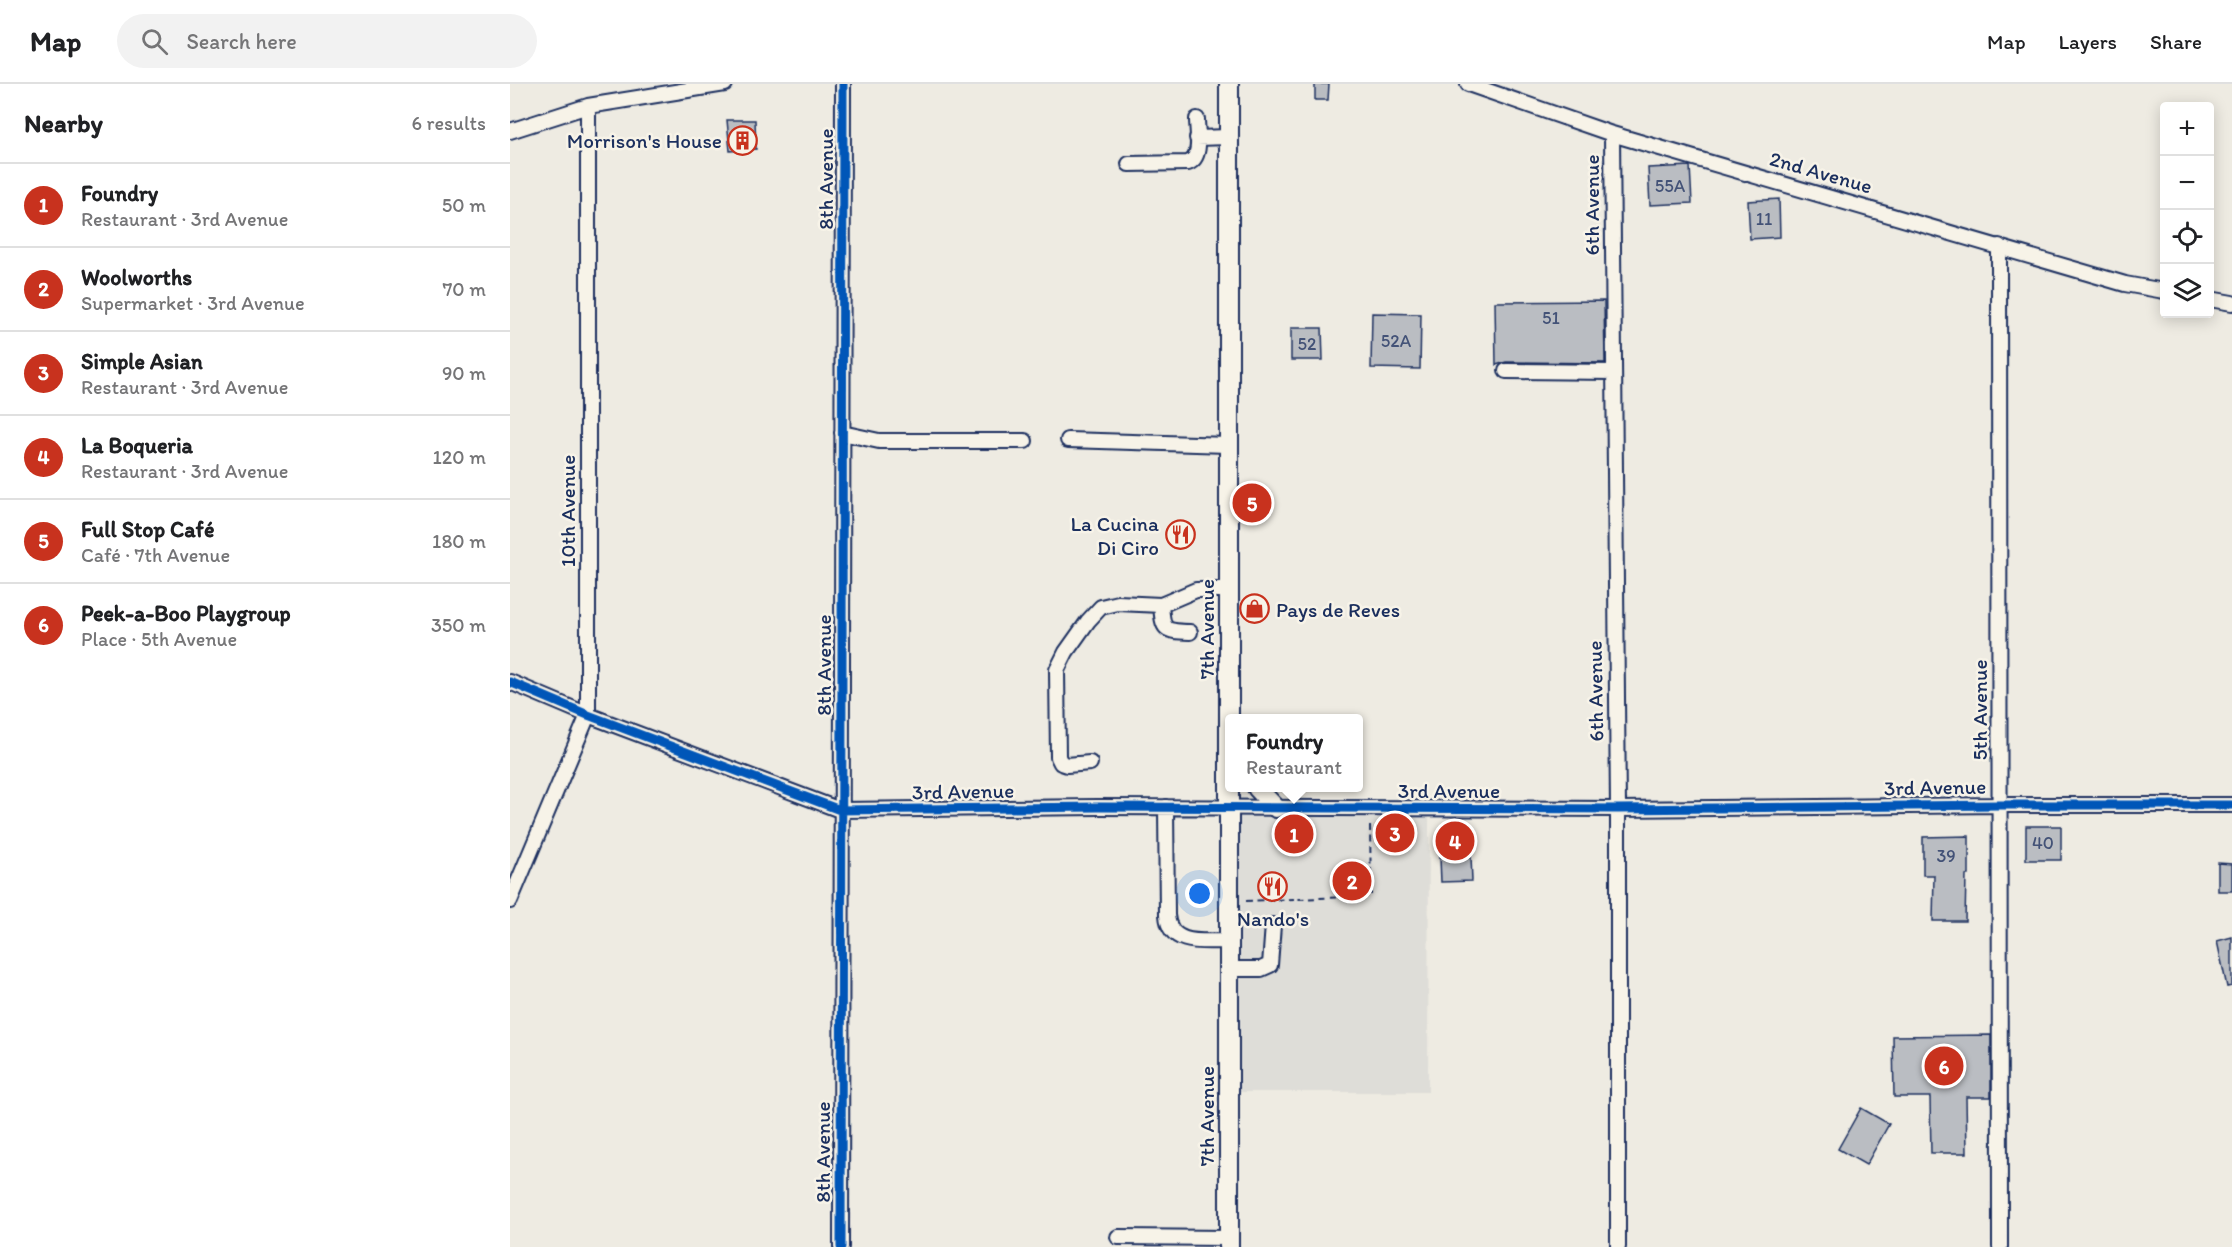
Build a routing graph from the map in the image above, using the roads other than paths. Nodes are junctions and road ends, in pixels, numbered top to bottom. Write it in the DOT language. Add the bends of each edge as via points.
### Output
graph roads {
  1 [pos="724,84"];
  2 [pos="843,84"];
  3 [pos="1229,84"];
  4 [pos="1468,84"];
  5 [pos="588,106"];
  6 [pos="1197,119"];
  7 [pos="510,131"];
  8 [pos="1612,134"];
  9 [pos="1229,137"];
  10 [pos="1197,138"];
  11 [pos="1130,164"];
  12 [pos="1999,246"];
  13 [pos="2160,290"];
  14 [pos="2214,300"];
  15 [pos="2232,303"];
  16 [pos="1506,371"];
  17 [pos="1613,372"];
  18 [pos="842,433"];
  19 [pos="1068,440"];
  20 [pos="1025,441"];
  21 [pos="1228,445"];
  22 [pos="1228,590"];
  23 [pos="1161,605"];
  24 [pos="1190,632"];
  25 [pos="510,681"];
  26 [pos="1229,714"];
  27 [pos="588,715"];
  28 [pos="1090,763"];
  29 [pos="1228,792"];
  30 [pos="1261,792"];
  31 [pos="2000,805"];
  32 [pos="2232,805"];
  33 [pos="1166,807"];
  34 [pos="1228,807"];
  35 [pos="1276,807"];
  36 [pos="1618,809"];
  37 [pos="840,810"];
  38 [pos="510,901"];
  39 [pos="1273,925"];
  40 [pos="1228,941"];
  41 [pos="1228,969"];
  42 [pos="1118,1237"];
  43 [pos="1229,1242"];
  44 [pos="841,1247"];
  45 [pos="1618,1247"];
  46 [pos="2000,1247"];
  1 -- 5 [label="street"];
  2 -- 18 [label="street, 8th Avenue"];
  3 -- 9 [label="main road, 7th Avenue"];
  4 -- 8 [label="street, 2nd Avenue"];
  5 -- 7 [label="street"];
  5 -- 27 [label="street, 10th Avenue"];
  6 -- 10 [label="street"];
  8 -- 12 [label="street, 2nd Avenue"];
  8 -- 17 [label="street, 6th Avenue"];
  9 -- 10 [label="street"];
  9 -- 21 [label="main road, 7th Avenue"];
  10 -- 11 [label="street" via="1194,161"];
  12 -- 13 [label="street, 2nd Avenue" via="2125,284"];
  12 -- 31 [label="street, 5th Avenue"];
  14 -- 15 [label="street"];
  16 -- 17 [label="street"];
  17 -- 36 [label="street, 6th Avenue"];
  18 -- 20 [label="street" via="879,441"];
  18 -- 37 [label="street, 8th Avenue"];
  19 -- 21 [label="street"];
  21 -- 22 [label="main road, 7th Avenue"];
  22 -- 23 [label="street" via="1196,590"];
  22 -- 26 [label="main road, 7th Avenue"];
  23 -- 24 [label="street" via="1166,629"];
  23 -- 28 [label="street" via="1118,603 1101,607 1057,670 1058,757 1067,765"];
  25 -- 27 [label="street, 3rd Avenue"];
  27 -- 37 [label="street, 3rd Avenue"];
  27 -- 38 [label="street, 10th Avenue"];
  29 -- 34 [label="main road, 7th Avenue"];
  30 -- 35 [label="main road"];
  31 -- 32 [label="street, 3rd Avenue"];
  31 -- 36 [label="street, 3rd Avenue"];
  31 -- 46 [label="street, 5th Avenue"];
  33 -- 34 [label="street, 3rd Avenue"];
  33 -- 37 [label="street, 3rd Avenue"];
  33 -- 40 [label="street" via="1169,926 1176,936 1187,940"];
  34 -- 35 [label="street, 3rd Avenue"];
  34 -- 40 [label="main road, 7th Avenue"];
  35 -- 36 [label="street, 3rd Avenue"];
  36 -- 45 [label="street, 6th Avenue"];
  37 -- 44 [label="street, 8th Avenue"];
  39 -- 41 [label="street" via="1270,964 1261,969"];
  40 -- 41 [label="main road, 7th Avenue"];
  41 -- 43 [label="main road, 7th Avenue"];
  42 -- 43 [label="street"];
}
